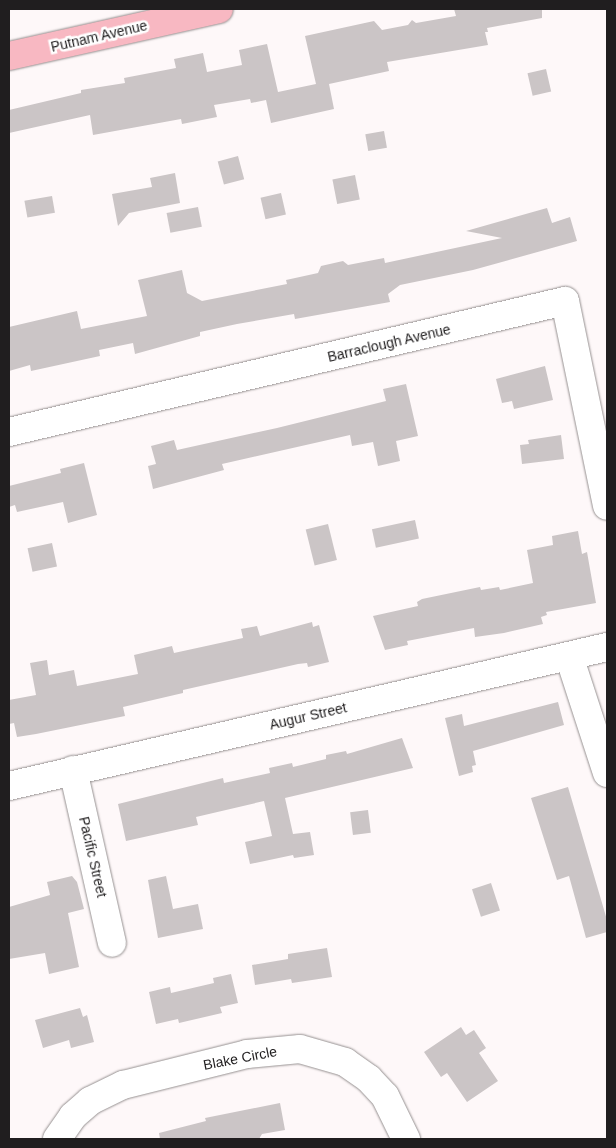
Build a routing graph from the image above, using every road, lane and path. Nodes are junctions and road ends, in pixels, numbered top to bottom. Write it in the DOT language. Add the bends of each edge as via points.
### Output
graph roads {
  1 [pos="219,9"];
  2 [pos="9,56"];
  3 [pos="9,432"];
  4 [pos="607,506"];
  5 [pos="607,647"];
  6 [pos="569,656"];
  7 [pos="73,770"];
  8 [pos="607,773"];
  9 [pos="9,786"];
  10 [pos="112,943"];
  11 [pos="57,1139"];
  12 [pos="406,1139"];
  1 -- 2 [label="main road, Putnam Avenue"];
  3 -- 4 [label="street, Barraclough Avenue" via="565,301"];
  5 -- 6 [label="street, Augur Street"];
  6 -- 7 [label="street, Augur Street"];
  6 -- 8 [label="street"];
  7 -- 9 [label="street, Augur Street"];
  7 -- 10 [label="street, Pacific Street"];
  11 -- 12 [label="street, Blake Circle" via="73,1116 90,1101 123,1085 248,1054 300,1049 345,1062 369,1079 385,1096"];
}
